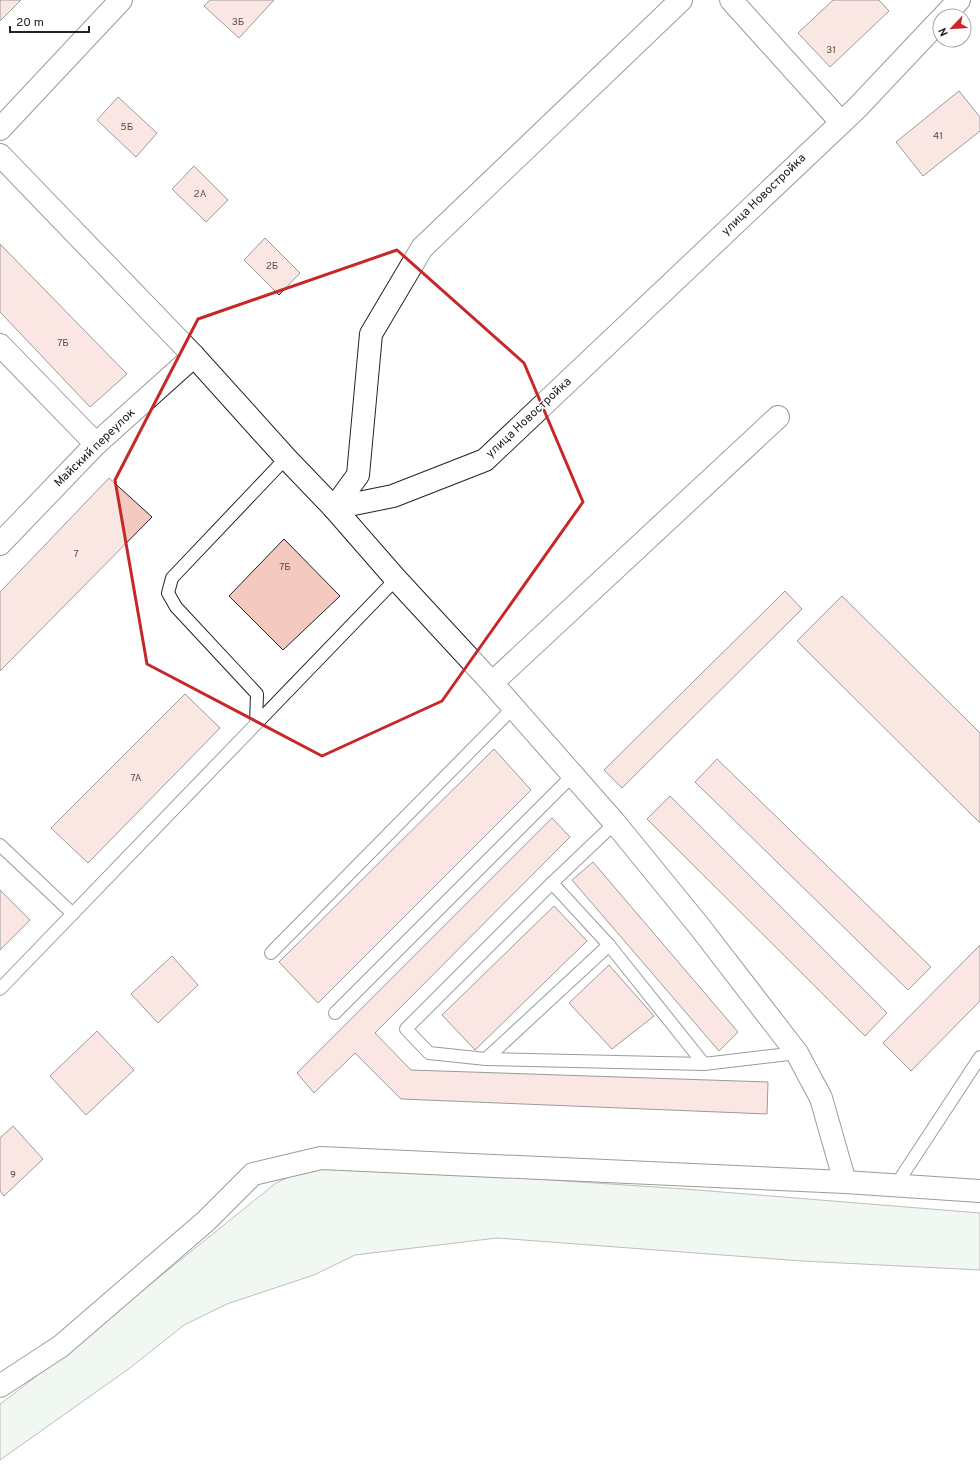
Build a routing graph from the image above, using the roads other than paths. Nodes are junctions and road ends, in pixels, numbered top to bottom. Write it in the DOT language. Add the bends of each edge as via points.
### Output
graph roads {
  1 [pos="121,0"];
  2 [pos="681,0"];
  3 [pos="731,0"];
  4 [pos="959,0"];
  5 [pos="952,8"];
  6 [pos="932,28"];
  7 [pos="841,122"];
  8 [pos="0,129"];
  9 [pos="0,155"];
  10 [pos="0,345"];
  11 [pos="194,356"];
  12 [pos="778,417"];
  13 [pos="96,444"];
  14 [pos="286,458"];
  15 [pos="334,508"];
  16 [pos="0,544"];
  17 [pos="396,579"];
  18 [pos="492,683"];
  19 [pos="513,708"];
  20 [pos="256,724"];
  21 [pos="573,775"];
  22 [pos="615,823"];
  23 [pos="0,845"];
  24 [pos="552,883"];
  25 [pos="73,914"];
  26 [pos="609,945"];
  27 [pos="271,953"];
  28 [pos="0,989"];
  29 [pos="335,1013"];
  30 [pos="797,1053"];
  31 [pos="980,1057"];
  32 [pos="486,1059"];
  33 [pos="704,1064"];
  34 [pos="845,1182"];
  35 [pos="896,1185"];
  36 [pos="980,1191"];
  37 [pos="0,1386"];
  1 -- 8 [label="street"];
  2 -- 15 [label="street" via="422,248 370,334 358,475"];
  3 -- 7 [label="street"];
  4 -- 5 [label="street"];
  6 -- 7 [label="street, улица Новостройка"];
  7 -- 15 [label="street, улица Новостройка" via="485,460 393,496"];
  9 -- 11 [label="street"];
  10 -- 13 [label="street"];
  11 -- 13 [label="street, Майский переулок"];
  11 -- 14 [label="street"];
  12 -- 18 [label="street"];
  13 -- 16 [label="street, Майский переулок"];
  14 -- 15 [label="street"];
  14 -- 20 [label="lane" via="172,578 168,593 176,607 257,694"];
  15 -- 17 [label="street"];
  17 -- 18 [label="street"];
  17 -- 20 [label="lane"];
  18 -- 19 [label="street"];
  19 -- 21 [label="street"];
  19 -- 27 [label="lane"];
  20 -- 25 [label="lane"];
  21 -- 22 [label="street"];
  21 -- 29 [label="lane"];
  22 -- 24 [label="lane"];
  22 -- 30 [label="street"];
  23 -- 25 [label="lane"];
  24 -- 26 [label="lane"];
  24 -- 32 [label="lane" via="406,1029 429,1053"];
  25 -- 28 [label="lane"];
  26 -- 32 [label="lane"];
  26 -- 33 [label="lane"];
  30 -- 33 [label="lane"];
  30 -- 34 [label="street" via="821,1098"];
  31 -- 35 [label="lane"];
  32 -- 33 [label="lane"];
  34 -- 35 [label="street"];
  34 -- 37 [label="street" via="321,1158 252,1174 206,1221 60,1346"];
  35 -- 36 [label="street"];
}
